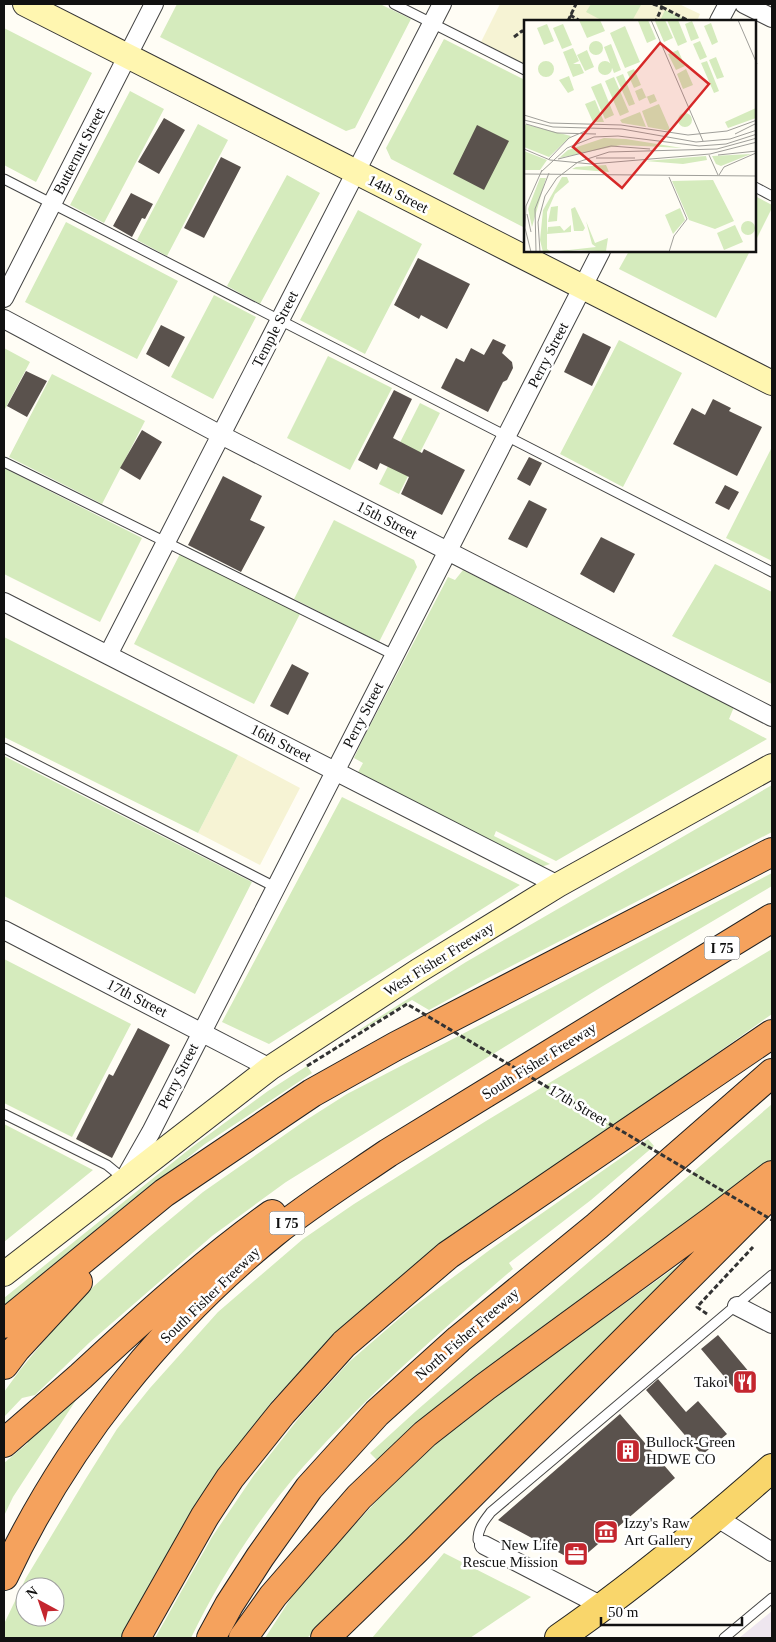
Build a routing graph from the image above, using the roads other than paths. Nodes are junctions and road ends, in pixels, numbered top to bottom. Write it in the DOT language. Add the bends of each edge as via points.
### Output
graph roads {
  1 [pos="25,4"];
  2 [pos="154,4"];
  3 [pos="394,4"];
  4 [pos="442,4"];
  5 [pos="728,4"];
  6 [pos="744,4"];
  7 [pos="772,18"];
  8 [pos="720,20"];
  9 [pos="432,23"];
  10 [pos="128,56"];
  11 [pos="524,69"];
  12 [pos="356,172"];
  13 [pos="4,179"];
  14 [pos="756,188"];
  15 [pos="772,196"];
  16 [pos="52,204"];
  17 [pos="600,252"];
  18 [pos="582,288"];
  19 [pos="4,298"];
  20 [pos="4,319"];
  21 [pos="280,321"];
  22 [pos="772,383"];
  23 [pos="221,435"];
  24 [pos="506,436"];
  25 [pos="4,462"];
  26 [pos="166,542"];
  27 [pos="447,550"];
  28 [pos="772,572"];
  29 [pos="4,602"];
  30 [pos="108,655"];
  31 [pos="394,655"];
  32 [pos="772,717"];
  33 [pos="4,748"];
  34 [pos="772,766"];
  35 [pos="335,770"];
  36 [pos="772,852"];
  37 [pos="558,885"];
  38 [pos="275,887"];
  39 [pos="772,918"];
  40 [pos="4,930"];
  41 [pos="671,979"];
  42 [pos="201,1031"];
  43 [pos="772,1034"];
  44 [pos="270,1068"];
  45 [pos="772,1073"];
  46 [pos="4,1114"];
  47 [pos="216,1158"];
  48 [pos="772,1175"];
  49 [pos="124,1179"];
  50 [pos="772,1194"];
  51 [pos="4,1274"];
  52 [pos="772,1275"];
  53 [pos="737,1306"];
  54 [pos="4,1324"];
  55 [pos="772,1324"];
  56 [pos="4,1365"];
  57 [pos="4,1444"];
  58 [pos="772,1468"];
  59 [pos="716,1517"];
  60 [pos="484,1545"];
  61 [pos="772,1552"];
  62 [pos="4,1576"];
  63 [pos="772,1598"];
  64 [pos="604,1607"];
  65 [pos="136,1638"];
  66 [pos="211,1638"];
  67 [pos="243,1638"];
  68 [pos="325,1638"];
  69 [pos="559,1638"];
  70 [pos="724,1638"];
  1 -- 10 [label="street, 14th Street"];
  2 -- 10 [label="street, Butternut Street"];
  3 -- 9 [label="lane"];
  4 -- 9 [label="street, Temple Street"];
  5 -- 8 [label="street"];
  6 -- 7 [label="street"];
  9 -- 11 [label="lane"];
  9 -- 12 [label="street, Temple Street"];
  10 -- 12 [label="street, 14th Street"];
  10 -- 16 [label="street, Butternut Street"];
  12 -- 18 [label="street, 14th Street"];
  12 -- 21 [label="street, Temple Street"];
  13 -- 16 [label="lane"];
  14 -- 15 [label="lane"];
  16 -- 19 [label="street, Butternut Street"];
  16 -- 21 [label="lane"];
  17 -- 18 [label="street, Perry Street"];
  18 -- 22 [label="street, 14th Street"];
  18 -- 24 [label="street, Perry Street"];
  20 -- 23 [label="street, 15th Street"];
  21 -- 23 [label="street, Temple Street"];
  21 -- 24 [label="lane"];
  23 -- 26 [label="street, Temple Street"];
  23 -- 27 [label="street, 15th Street"];
  24 -- 27 [label="street, Perry Street"];
  24 -- 28 [label="lane"];
  25 -- 26 [label="lane"];
  26 -- 30 [label="street, Temple Street"];
  26 -- 31 [label="lane"];
  27 -- 31 [label="street, Perry Street"];
  27 -- 32 [label="street, 15th Street"];
  29 -- 30 [label="street, 16th Street"];
  30 -- 35 [label="street, 16th Street"];
  31 -- 35 [label="street, Perry Street"];
  33 -- 38 [label="lane"];
  34 -- 37 [label="street, West Fisher Freeway"];
  35 -- 37 [label="street, 16th Street"];
  35 -- 38 [label="street, Perry Street"];
  36 -- 47 [label="highway" via="396,1046 312,1093"];
  37 -- 44 [label="street, West Fisher Freeway"];
  38 -- 42 [label="street, Perry Street"];
  39 -- 41 [label="highway, I 75"];
  40 -- 42 [label="street, 17th Street"];
  41 -- 57 [label="highway" via="575,1024 303,1191 196,1272"];
  41 -- 62 [label="highway, South Fisher Freeway / I 75" via="326,1194 274,1233 228,1274 118,1391 56,1479"];
  42 -- 44 [label="street, 17th Street"];
  42 -- 49 [label="street, Perry Street"];
  43 -- 65 [label="highway" via="448,1255 344,1344 282,1413 230,1478"];
  44 -- 49 [label="street, West Fisher Freeway"];
  45 -- 66 [label="highway, North Fisher Freeway" via="597,1226 459,1339 377,1413 309,1488 260,1557"];
  46 -- 49 [label="lane" via="107,1165"];
  47 -- 54 [label="highway" via="164,1193"];
  47 -- 56 [label="highway" via="66,1294"];
  48 -- 67 [label="highway" via="425,1434 359,1497 273,1596"];
  49 -- 51 [label="street, West Fisher Freeway"];
  50 -- 68 [label="highway"];
  52 -- 53 [label="lane"];
  53 -- 55 [label="street"];
  53 -- 60 [label="lane" via="491,1512 478,1532 478,1540"];
  58 -- 59 [label="main road"];
  59 -- 61 [label="street"];
  59 -- 64 [label="main road"];
  60 -- 64 [label="street"];
  63 -- 70 [label="lane"];
  64 -- 69 [label="main road"];
}
